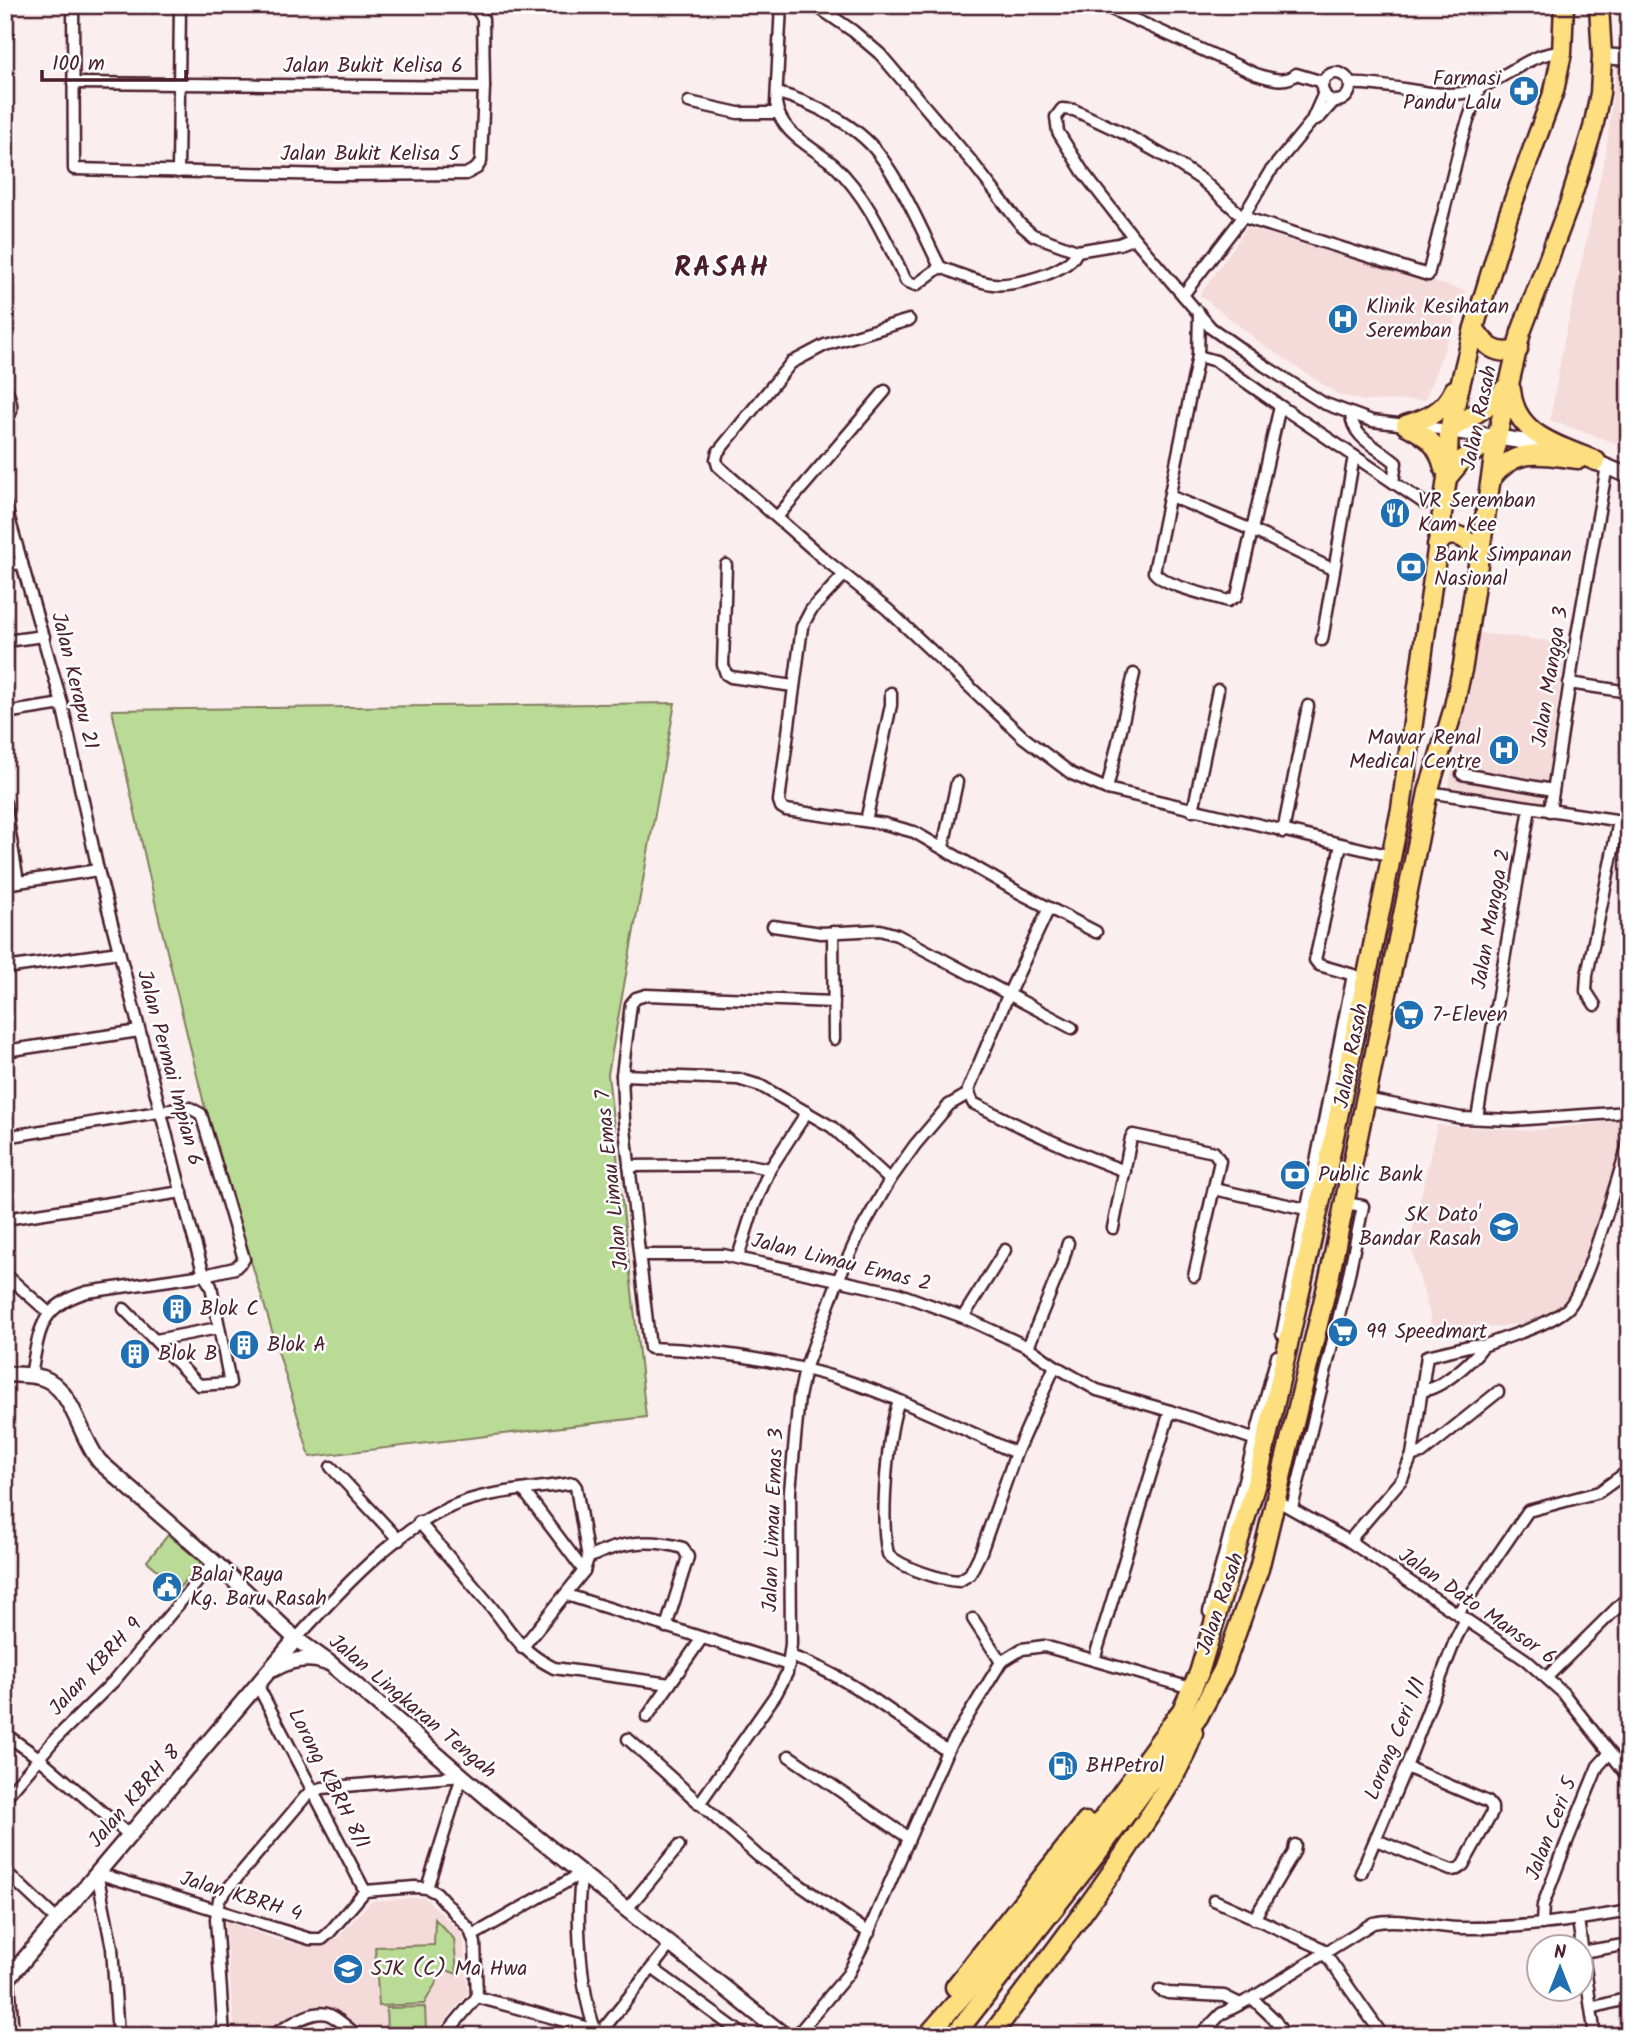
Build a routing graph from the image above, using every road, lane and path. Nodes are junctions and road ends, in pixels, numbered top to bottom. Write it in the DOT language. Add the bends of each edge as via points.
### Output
graph roads {
  1 [pos="73,5"];
  2 [pos="180,5"];
  3 [pos="471,5"];
  4 [pos="781,5"];
  5 [pos="816,5"];
  6 [pos="1102,5"];
  7 [pos="1564,5"];
  8 [pos="1599,5"];
  9 [pos="1562,53"];
  10 [pos="1602,56"];
  11 [pos="1629,58"];
  12 [pos="73,83"];
  13 [pos="1350,83"];
  14 [pos="178,84"];
  15 [pos="484,86"];
  16 [pos="1323,88"];
  17 [pos="1479,89"];
  18 [pos="778,93"];
  19 [pos="1334,101"];
  20 [pos="689,102"];
  21 [pos="778,113"];
  22 [pos="1311,122"];
  23 [pos="178,172"];
  24 [pos="1243,217"];
  25 [pos="1133,238"];
  26 [pos="1077,251"];
  27 [pos="940,267"];
  28 [pos="1183,295"];
  29 [pos="1199,313"];
  30 [pos="909,320"];
  31 [pos="1474,328"];
  32 [pos="1518,350"];
  33 [pos="1198,356"];
  34 [pos="1461,374"];
  35 [pos="1510,383"];
  36 [pos="5,385"];
  37 [pos="885,391"];
  38 [pos="1280,406"];
  39 [pos="1351,414"];
  40 [pos="5,420"];
  41 [pos="1406,425"];
  42 [pos="1449,430"];
  43 [pos="1497,437"];
  44 [pos="1354,456"];
  45 [pos="1602,464"];
  46 [pos="1629,476"];
  47 [pos="1447,478"];
  48 [pos="1393,482"];
  49 [pos="1489,482"];
  50 [pos="1170,496"];
  51 [pos="1423,503"];
  52 [pos="5,504"];
  53 [pos="777,517"];
  54 [pos="1252,530"];
  55 [pos="1437,545"];
  56 [pos="1478,555"];
  57 [pos="22,563"];
  58 [pos="5,565"];
  59 [pos="726,565"];
  60 [pos="1334,570"];
  61 [pos="844,575"];
  62 [pos="44,636"];
  63 [pos="1322,640"];
  64 [pos="5,641"];
  65 [pos="1134,674"];
  66 [pos="1569,684"];
  67 [pos="793,686"];
  68 [pos="1217,690"];
  69 [pos="1629,692"];
  70 [pos="891,694"];
  71 [pos="62,704"];
  72 [pos="1308,706"];
  73 [pos="5,713"];
  74 [pos="1462,774"];
  75 [pos="957,782"];
  76 [pos="1107,789"];
  77 [pos="1553,790"];
  78 [pos="1428,792"];
  79 [pos="5,803"];
  80 [pos="1530,808"];
  81 [pos="1193,811"];
  82 [pos="1550,811"];
  83 [pos="866,821"];
  84 [pos="1624,821"];
  85 [pos="1283,832"];
  86 [pos="1341,845"];
  87 [pos="943,846"];
  88 [pos="1392,856"];
  89 [pos="97,870"];
  90 [pos="18,881"];
  91 [pos="5,884"];
  92 [pos="1049,908"];
  93 [pos="773,926"];
  94 [pos="833,932"];
  95 [pos="1096,932"];
  96 [pos="119,952"];
  97 [pos="5,968"];
  98 [pos="1360,976"];
  99 [pos="1009,993"];
  100 [pos="834,1002"];
  101 [pos="1595,1005"];
  102 [pos="1072,1028"];
  103 [pos="139,1031"];
  104 [pos="834,1039"];
  105 [pos="5,1051"];
  106 [pos="622,1075"];
  107 [pos="968,1094"];
  108 [pos="1366,1098"];
  109 [pos="161,1112"];
  110 [pos="807,1112"];
  111 [pos="1629,1112"];
  112 [pos="1477,1118"];
  113 [pos="5,1137"];
  114 [pos="1629,1142"];
  115 [pos="628,1166"];
  116 [pos="770,1169"];
  117 [pos="1125,1171"];
  118 [pos="890,1180"];
  119 [pos="1214,1189"];
  120 [pos="181,1192"];
  121 [pos="1345,1203"];
  122 [pos="1306,1209"];
  123 [pos="5,1219"];
  124 [pos="1113,1228"];
  125 [pos="1068,1243"];
  126 [pos="1005,1250"];
  127 [pos="640,1255"];
  128 [pos="738,1257"];
  129 [pos="5,1274"];
  130 [pos="1330,1274"];
  131 [pos="204,1275"];
  132 [pos="1194,1276"];
  133 [pos="1348,1279"];
  134 [pos="838,1280"];
  135 [pos="124,1309"];
  136 [pos="48,1313"];
  137 [pos="963,1317"];
  138 [pos="218,1328"];
  139 [pos="156,1340"];
  140 [pos="1483,1346"];
  141 [pos="1028,1347"];
  142 [pos="1055,1366"];
  143 [pos="805,1369"];
  144 [pos="5,1374"];
  145 [pos="31,1376"];
  146 [pos="1422,1391"];
  147 [pos="1498,1392"];
  148 [pos="899,1401"];
  149 [pos="1170,1411"];
  150 [pos="1256,1440"];
  151 [pos="1016,1453"];
  152 [pos="1412,1455"];
  153 [pos="331,1467"];
  154 [pos="1624,1474"];
  155 [pos="524,1491"];
  156 [pos="1284,1504"];
  157 [pos="419,1522"];
  158 [pos="399,1540"];
  159 [pos="1349,1541"];
  160 [pos="588,1558"];
  161 [pos="214,1562"];
  162 [pos="584,1571"];
  163 [pos="567,1595"];
  164 [pos="1629,1596"];
  165 [pos="1462,1616"];
  166 [pos="972,1619"];
  167 [pos="666,1626"];
  168 [pos="702,1638"];
  169 [pos="296,1639"];
  170 [pos="522,1648"];
  171 [pos="1094,1660"];
  172 [pos="789,1661"];
  173 [pos="1001,1662"];
  174 [pos="331,1664"];
  175 [pos="272,1669"];
  176 [pos="1199,1673"];
  177 [pos="1547,1677"];
  178 [pos="259,1684"];
  179 [pos="670,1684"];
  180 [pos="1184,1686"];
  181 [pos="647,1717"];
  182 [pos="1170,1717"];
  183 [pos="1198,1717"];
  184 [pos="5,1734"];
  185 [pos="628,1738"];
  186 [pos="947,1751"];
  187 [pos="1610,1753"];
  188 [pos="789,1756"];
  189 [pos="39,1758"];
  190 [pos="1406,1767"];
  191 [pos="462,1776"];
  192 [pos="1629,1777"];
  193 [pos="312,1793"];
  194 [pos="5,1798"];
  195 [pos="699,1804"];
  196 [pos="129,1835"];
  197 [pos="909,1838"];
  198 [pos="1376,1840"];
  199 [pos="1295,1845"];
  200 [pos="679,1846"];
  201 [pos="5,1871"];
  202 [pos="97,1873"];
  203 [pos="582,1873"];
  204 [pos="1361,1873"];
  205 [pos="427,1888"];
  206 [pos="365,1891"];
  207 [pos="1214,1900"];
  208 [pos="627,1909"];
  209 [pos="218,1910"];
  210 [pos="1629,1911"];
  211 [pos="1254,1919"];
  212 [pos="57,1920"];
  213 [pos="1578,1920"];
  214 [pos="1542,1924"];
  215 [pos="1580,1932"];
  216 [pos="869,1933"];
  217 [pos="472,1936"];
  218 [pos="1629,1944"];
  219 [pos="670,1945"];
  220 [pos="1596,1950"];
  221 [pos="1326,1953"];
  222 [pos="1004,1960"];
  223 [pos="652,1968"];
  224 [pos="7,1979"];
  225 [pos="1160,1990"];
  226 [pos="477,1997"];
  227 [pos="1252,1998"];
  228 [pos="1629,1998"];
  229 [pos="1590,2002"];
  230 [pos="1240,2004"];
  231 [pos="1591,2008"];
  232 [pos="976,2009"];
  233 [pos="598,2032"];
  234 [pos="925,2034"];
  235 [pos="13,2036"];
  236 [pos="118,2036"];
  237 [pos="224,2036"];
  238 [pos="271,2036"];
  239 [pos="358,2036"];
  240 [pos="444,2036"];
  241 [pos="745,2036"];
  242 [pos="785,2036"];
  243 [pos="796,2036"];
  244 [pos="954,2036"];
  245 [pos="959,2036"];
  246 [pos="991,2036"];
  247 [pos="1200,2036"];
  248 [pos="1285,2036"];
  249 [pos="1383,2036"];
  250 [pos="1595,2036"];
  1 -- 12 [label="street"];
  2 -- 14 [label="street"];
  3 -- 15 [label="street, Jalan Bukit Kelisa 5" via="483,19"];
  4 -- 18 [label="street"];
  5 -- 26 [label="street" via="880,54 1026,230"];
  6 -- 16 [label="street" via="1256,74 1280,79 1296,74"];
  7 -- 9 [label="highway, Jalan Rasah"];
  8 -- 10 [label="highway, Jalan Rasah"];
  9 -- 17 [label="street" via="1541,56"];
  9 -- 31 [label="highway, Jalan Rasah" via="1554,91 1508,216"];
  10 -- 11 [label="street"];
  10 -- 32 [label="highway, Jalan Rasah" via="1600,93 1584,162"];
  12 -- 14 [label="street, Jalan Bukit Kelisa 6"];
  12 -- 23 [label="street, Jalan Bukit Kelisa 5" via="74,169"];
  13 -- 16 [label="street" via="1336,73 1327,76"];
  13 -- 17 [label="street" via="1438,93"];
  13 -- 19 [label="street" via="1347,97"];
  14 -- 15 [label="street, Jalan Bukit Kelisa 6"];
  14 -- 23 [label="street"];
  15 -- 23 [label="street, Jalan Bukit Kelisa 5" via="481,161 466,174"];
  16 -- 19 [label="street"];
  16 -- 22 [label="street"];
  17 -- 24 [label="street" via="1428,275"];
  18 -- 21 [label="street"];
  18 -- 27 [label="street" via="829,114 877,152"];
  19 -- 22 [label="street"];
  20 -- 21 [label="street" via="738,113"];
  21 -- 27 [label="street" via="794,135 833,165 859,194 906,281 916,285"];
  22 -- 24 [label="street" via="1269,173"];
  24 -- 25 [label="street" via="1173,160 1074,110 1062,109 1056,117 1058,132"];
  24 -- 28 [label="street"];
  25 -- 26 [label="street"];
  25 -- 28 [label="street"];
  26 -- 27 [label="street" via="1074,259 1058,269 1004,285"];
  28 -- 29 [label="street"];
  29 -- 33 [label="street"];
  29 -- 39 [label="street" via="1212,328 1265,366 1323,403"];
  30 -- 53 [label="street" via="800,356 718,452 718,466"];
  31 -- 32 [label="highway" via="1493,351"];
  31 -- 34 [label="highway, Jalan Rasah"];
  32 -- 35 [label="highway, Jalan Rasah"];
  33 -- 38 [label="street" via="1210,358"];
  33 -- 50 [label="street"];
  34 -- 41 [label="highway" via="1448,403"];
  34 -- 42 [label="highway, Jalan Rasah"];
  35 -- 42 [label="highway" via="1491,404"];
  35 -- 43 [label="highway, Jalan Rasah"];
  35 -- 45 [label="highway" via="1512,403 1525,426"];
  36 -- 40 [label="street" via="12,409"];
  37 -- 53 [label="street"];
  38 -- 44 [label="street"];
  38 -- 54 [label="street"];
  39 -- 41 [label="street"];
  39 -- 48 [label="street" via="1362,438 1396,463"];
  41 -- 42 [label="street"];
  41 -- 47 [label="highway" via="1434,442"];
  42 -- 43 [label="street"];
  42 -- 47 [label="highway, Jalan Rasah"];
  43 -- 45 [label="street"];
  43 -- 47 [label="highway" via="1462,460"];
  43 -- 49 [label="highway, Jalan Rasah"];
  44 -- 48 [label="street"];
  44 -- 60 [label="street"];
  45 -- 46 [label="street"];
  45 -- 49 [label="highway" via="1530,453 1509,460"];
  45 -- 66 [label="street, Jalan Mangga 3"];
  47 -- 55 [label="highway, Jalan Rasah"];
  48 -- 51 [label="street"];
  49 -- 56 [label="highway, Jalan Rasah"];
  50 -- 54 [label="street"];
  50 -- 54 [label="street" via="1153,568 1159,578 1233,600"];
  52 -- 57 [label="street, Jalan Kerapu 21"];
  53 -- 61 [label="street"];
  54 -- 60 [label="street"];
  55 -- 56 [label="highway" via="1444,537 1456,535 1467,540"];
  55 -- 88 [label="highway, Jalan Rasah"];
  56 -- 78 [label="highway, Jalan Rasah" via="1458,688"];
  57 -- 58 [label="street"];
  57 -- 62 [label="street, Jalan Kerapu 21"];
  59 -- 67 [label="street" via="726,674"];
  60 -- 63 [label="street"];
  61 -- 67 [label="street" via="807,616"];
  61 -- 76 [label="street" via="887,609 1023,737 1072,774"];
  62 -- 64 [label="street"];
  62 -- 71 [label="street, Jalan Kerapu 21"];
  65 -- 76 [label="street"];
  66 -- 69 [label="street"];
  66 -- 77 [label="street, Jalan Mangga 3"];
  67 -- 83 [label="street" via="781,807"];
  68 -- 81 [label="street"];
  70 -- 83 [label="street"];
  71 -- 73 [label="street"];
  71 -- 89 [label="street, Jalan Kerapu 21"];
  72 -- 85 [label="street"];
  74 -- 77 [label="street"];
  75 -- 87 [label="street"];
  76 -- 81 [label="street"];
  77 -- 82 [label="street, Jalan Mangga 3"];
  78 -- 80 [label="street"];
  78 -- 108 [label="highway, Jalan Rasah"];
  79 -- 90 [label="street"];
  80 -- 82 [label="street"];
  80 -- 112 [label="street, Jalan Mangga 2"];
  81 -- 85 [label="street"];
  82 -- 84 [label="street"];
  83 -- 87 [label="street" via="914,832"];
  84 -- 101 [label="street" via="1587,975 1586,991"];
  85 -- 86 [label="street"];
  86 -- 88 [label="street"];
  86 -- 98 [label="street" via="1315,957 1319,965"];
  87 -- 92 [label="street"];
  88 -- 98 [label="highway, Jalan Rasah"];
  89 -- 90 [label="street"];
  89 -- 96 [label="street, Jalan Permai Impian 6"];
  90 -- 91 [label="street"];
  92 -- 95 [label="street"];
  92 -- 99 [label="street"];
  93 -- 94 [label="street"];
  94 -- 99 [label="street" via="880,930 897,935"];
  94 -- 100 [label="street"];
  96 -- 97 [label="street"];
  96 -- 103 [label="street, Jalan Permai Impian 6"];
  98 -- 122 [label="street"];
  98 -- 176 [label="highway, Jalan Rasah" via="1299,1302 1259,1473"];
  99 -- 102 [label="street"];
  99 -- 107 [label="street"];
  100 -- 104 [label="street"];
  100 -- 106 [label="street, Jalan Limau Emas 7" via="636,998 631,1004"];
  103 -- 105 [label="street"];
  103 -- 109 [label="street, Jalan Permai Impian 6"];
  106 -- 110 [label="street" via="738,1079 761,1086"];
  106 -- 115 [label="street, Jalan Limau Emas 7"];
  107 -- 117 [label="street" via="972,1103 1027,1130"];
  107 -- 118 [label="street, Jalan Limau Emas 3" via="949,1105"];
  108 -- 112 [label="street"];
  108 -- 121 [label="highway, Jalan Rasah"];
  109 -- 113 [label="street"];
  109 -- 120 [label="street, Jalan Permai Impian 6"];
  109 -- 131 [label="street" via="190,1108 201,1114 244,1251 244,1259 235,1268"];
  110 -- 116 [label="street"];
  110 -- 118 [label="street" via="832,1127"];
  111 -- 112 [label="street"];
  114 -- 140 [label="street" via="1572,1303 1554,1317"];
  115 -- 116 [label="street" via="749,1165"];
  115 -- 127 [label="street, Jalan Limau Emas 7"];
  116 -- 128 [label="street"];
  117 -- 119 [label="street" via="1130,1138 1137,1135 1214,1152 1220,1161"];
  117 -- 124 [label="street"];
  118 -- 134 [label="street, Jalan Limau Emas 3"];
  119 -- 122 [label="street"];
  119 -- 132 [label="street"];
  120 -- 123 [label="street"];
  120 -- 131 [label="street, Jalan Permai Impian 6"];
  121 -- 130 [label="highway, Jalan Rasah"];
  121 -- 133 [label="street" via="1363,1206"];
  122 -- 150 [label="street"];
  125 -- 141 [label="street"];
  126 -- 137 [label="street"];
  127 -- 128 [label="street, Jalan Limau Emas 2"];
  127 -- 143 [label="street, Jalan Limau Emas 7" via="650,1348 711,1351"];
  128 -- 134 [label="street, Jalan Limau Emas 2"];
  129 -- 136 [label="street"];
  130 -- 133 [label="street"];
  130 -- 156 [label="highway, Jalan Rasah"];
  131 -- 136 [label="street" via="87,1292 69,1297"];
  131 -- 138 [label="street, Jalan Permai Impian 6" via="211,1286"];
  133 -- 156 [label="street"];
  134 -- 137 [label="street, Jalan Limau Emas 2" via="897,1293"];
  134 -- 143 [label="street, Jalan Limau Emas 3"];
  135 -- 139 [label="street"];
  136 -- 145 [label="street" via="38,1333"];
  137 -- 141 [label="street, Jalan Limau Emas 2"];
  138 -- 139 [label="street"];
  138 -- 139 [label="street, Jalan Permai Impian 6" via="230,1383 199,1385"];
  140 -- 146 [label="street" via="1476,1357 1441,1383"];
  140 -- 146 [label="street" via="1427,1356"];
  141 -- 142 [label="street, Jalan Limau Emas 2"];
  142 -- 149 [label="street, Jalan Limau Emas 2" via="1097,1390"];
  142 -- 151 [label="street"];
  143 -- 148 [label="street"];
  143 -- 172 [label="street, Jalan Limau Emas 3" via="790,1491"];
  144 -- 145 [label="street, Jalan Lingkaran Tengah"];
  145 -- 161 [label="street, Jalan Lingkaran Tengah" via="57,1387 100,1462"];
  146 -- 152 [label="street"];
  147 -- 152 [label="street"];
  148 -- 151 [label="street"];
  148 -- 151 [label="street" via="890,1436 885,1499 887,1549 896,1561 954,1580 967,1577 981,1552"];
  149 -- 150 [label="street, Jalan Limau Emas 2"];
  149 -- 171 [label="street"];
  150 -- 180 [label="street"];
  152 -- 159 [label="street" via="1402,1479"];
  153 -- 158 [label="street"];
  154 -- 165 [label="street, Lorong Ceri 1/1" via="1600,1492 1528,1511"];
  155 -- 157 [label="street" via="477,1497"];
  155 -- 160 [label="street" via="573,1483"];
  155 -- 162 [label="street"];
  156 -- 159 [label="street, Jalan Dato Mansor 6"];
  156 -- 183 [label="highway, Jalan Rasah" via="1223,1670"];
  157 -- 158 [label="street"];
  157 -- 170 [label="street"];
  158 -- 169 [label="street" via="337,1594"];
  159 -- 165 [label="street, Jalan Dato Mansor 6"];
  160 -- 162 [label="street"];
  160 -- 167 [label="street" via="639,1541 683,1548 688,1557"];
  161 -- 169 [label="street, Jalan Lingkaran Tengah"];
  161 -- 189 [label="street, Jalan KBRH 9" via="114,1681"];
  162 -- 163 [label="street"];
  163 -- 167 [label="street"];
  163 -- 170 [label="street"];
  164 -- 177 [label="street"];
  165 -- 177 [label="street, Jalan Dato Mansor 6"];
  165 -- 190 [label="street, Lorong Ceri 1/1"];
  166 -- 173 [label="street"];
  167 -- 168 [label="street"];
  168 -- 172 [label="street"];
  168 -- 179 [label="street"];
  169 -- 174 [label="street, Jalan Lingkaran Tengah"];
  169 -- 175 [label="street, Jalan KBRH 8"];
  170 -- 179 [label="street" via="554,1668"];
  171 -- 173 [label="street" via="1033,1646"];
  171 -- 180 [label="street"];
  172 -- 186 [label="street" via="818,1665"];
  172 -- 195 [label="street, Jalan Limau Emas 3" via="776,1694"];
  173 -- 186 [label="street"];
  174 -- 175 [label="street" via="301,1659"];
  174 -- 191 [label="street, Jalan Lingkaran Tengah"];
  175 -- 178 [label="street, Jalan KBRH 8"];
  176 -- 182 [label="highway"];
  176 -- 222 [label="highway, Jalan Rasah" via="1182,1710"];
  177 -- 187 [label="street, Jalan Dato Mansor 6"];
  178 -- 193 [label="street, Lorong KBRH 8/1"];
  178 -- 196 [label="street, Jalan KBRH 8"];
  179 -- 181 [label="street"];
  180 -- 182 [label="street"];
  182 -- 234 [label="highway"];
  183 -- 222 [label="highway, Jalan Rasah" via="1098,1852"];
  183 -- 246 [label="highway" via="1186,1754 1162,1797 1101,1891"];
  184 -- 189 [label="street"];
  185 -- 195 [label="street"];
  186 -- 197 [label="street"];
  187 -- 192 [label="street, Jalan Dato Mansor 6"];
  187 -- 214 [label="street, Jalan Ceri 5" via="1598,1766 1566,1844 1543,1905"];
  188 -- 197 [label="street"];
  189 -- 194 [label="street, Jalan KBRH 9"];
  189 -- 196 [label="street"];
  190 -- 198 [label="street, Lorong Ceri 1/1"];
  190 -- 198 [label="street" via="1488,1802 1492,1813 1458,1870"];
  191 -- 193 [label="street" via="322,1788"];
  191 -- 203 [label="street, Jalan Lingkaran Tengah"];
  191 -- 205 [label="street"];
  193 -- 206 [label="street, Lorong KBRH 8/1"];
  193 -- 209 [label="street" via="219,1899"];
  195 -- 216 [label="street" via="758,1856"];
  196 -- 202 [label="street, Jalan KBRH 8"];
  197 -- 216 [label="street"];
  198 -- 204 [label="street, Lorong Ceri 1/1"];
  199 -- 211 [label="street"];
  200 -- 208 [label="street"];
  201 -- 212 [label="street"];
  202 -- 209 [label="street, Jalan KBRH 4"];
  202 -- 212 [label="street, Jalan KBRH 8"];
  202 -- 236 [label="street" via="111,1948"];
  203 -- 208 [label="street, Jalan Lingkaran Tengah"];
  203 -- 217 [label="street"];
  203 -- 233 [label="street" via="578,1896 584,1975 589,2011"];
  205 -- 206 [label="street"];
  205 -- 217 [label="street" via="437,1893"];
  206 -- 209 [label="street, Jalan KBRH 4" via="322,1939"];
  207 -- 211 [label="street"];
  208 -- 219 [label="street, Jalan Lingkaran Tengah"];
  209 -- 237 [label="street"];
  210 -- 213 [label="street"];
  211 -- 221 [label="street"];
  212 -- 224 [label="street, Jalan KBRH 8"];
  213 -- 214 [label="street"];
  213 -- 215 [label="street"];
  214 -- 221 [label="street" via="1456,1928 1381,1921"];
  216 -- 243 [label="street" via="848,1974"];
  217 -- 226 [label="street"];
  218 -- 220 [label="street"];
  219 -- 223 [label="street"];
  219 -- 242 [label="street, Jalan Lingkaran Tengah"];
  221 -- 227 [label="street"];
  221 -- 249 [label="street"];
  222 -- 232 [label="highway, Jalan Rasah"];
  222 -- 234 [label="highway, Jalan Rasah"];
  223 -- 233 [label="street"];
  223 -- 241 [label="street"];
  224 -- 235 [label="street"];
  225 -- 230 [label="street" via="1224,1996"];
  226 -- 233 [label="street"];
  226 -- 240 [label="street"];
  227 -- 230 [label="street"];
  227 -- 248 [label="street"];
  228 -- 231 [label="street"];
  229 -- 231 [label="street"];
  230 -- 247 [label="street" via="1221,2014"];
  231 -- 250 [label="street"];
  232 -- 244 [label="highway, Jalan Rasah"];
  232 -- 245 [label="highway"];
  238 -- 239 [label="street" via="321,2013"];
}
